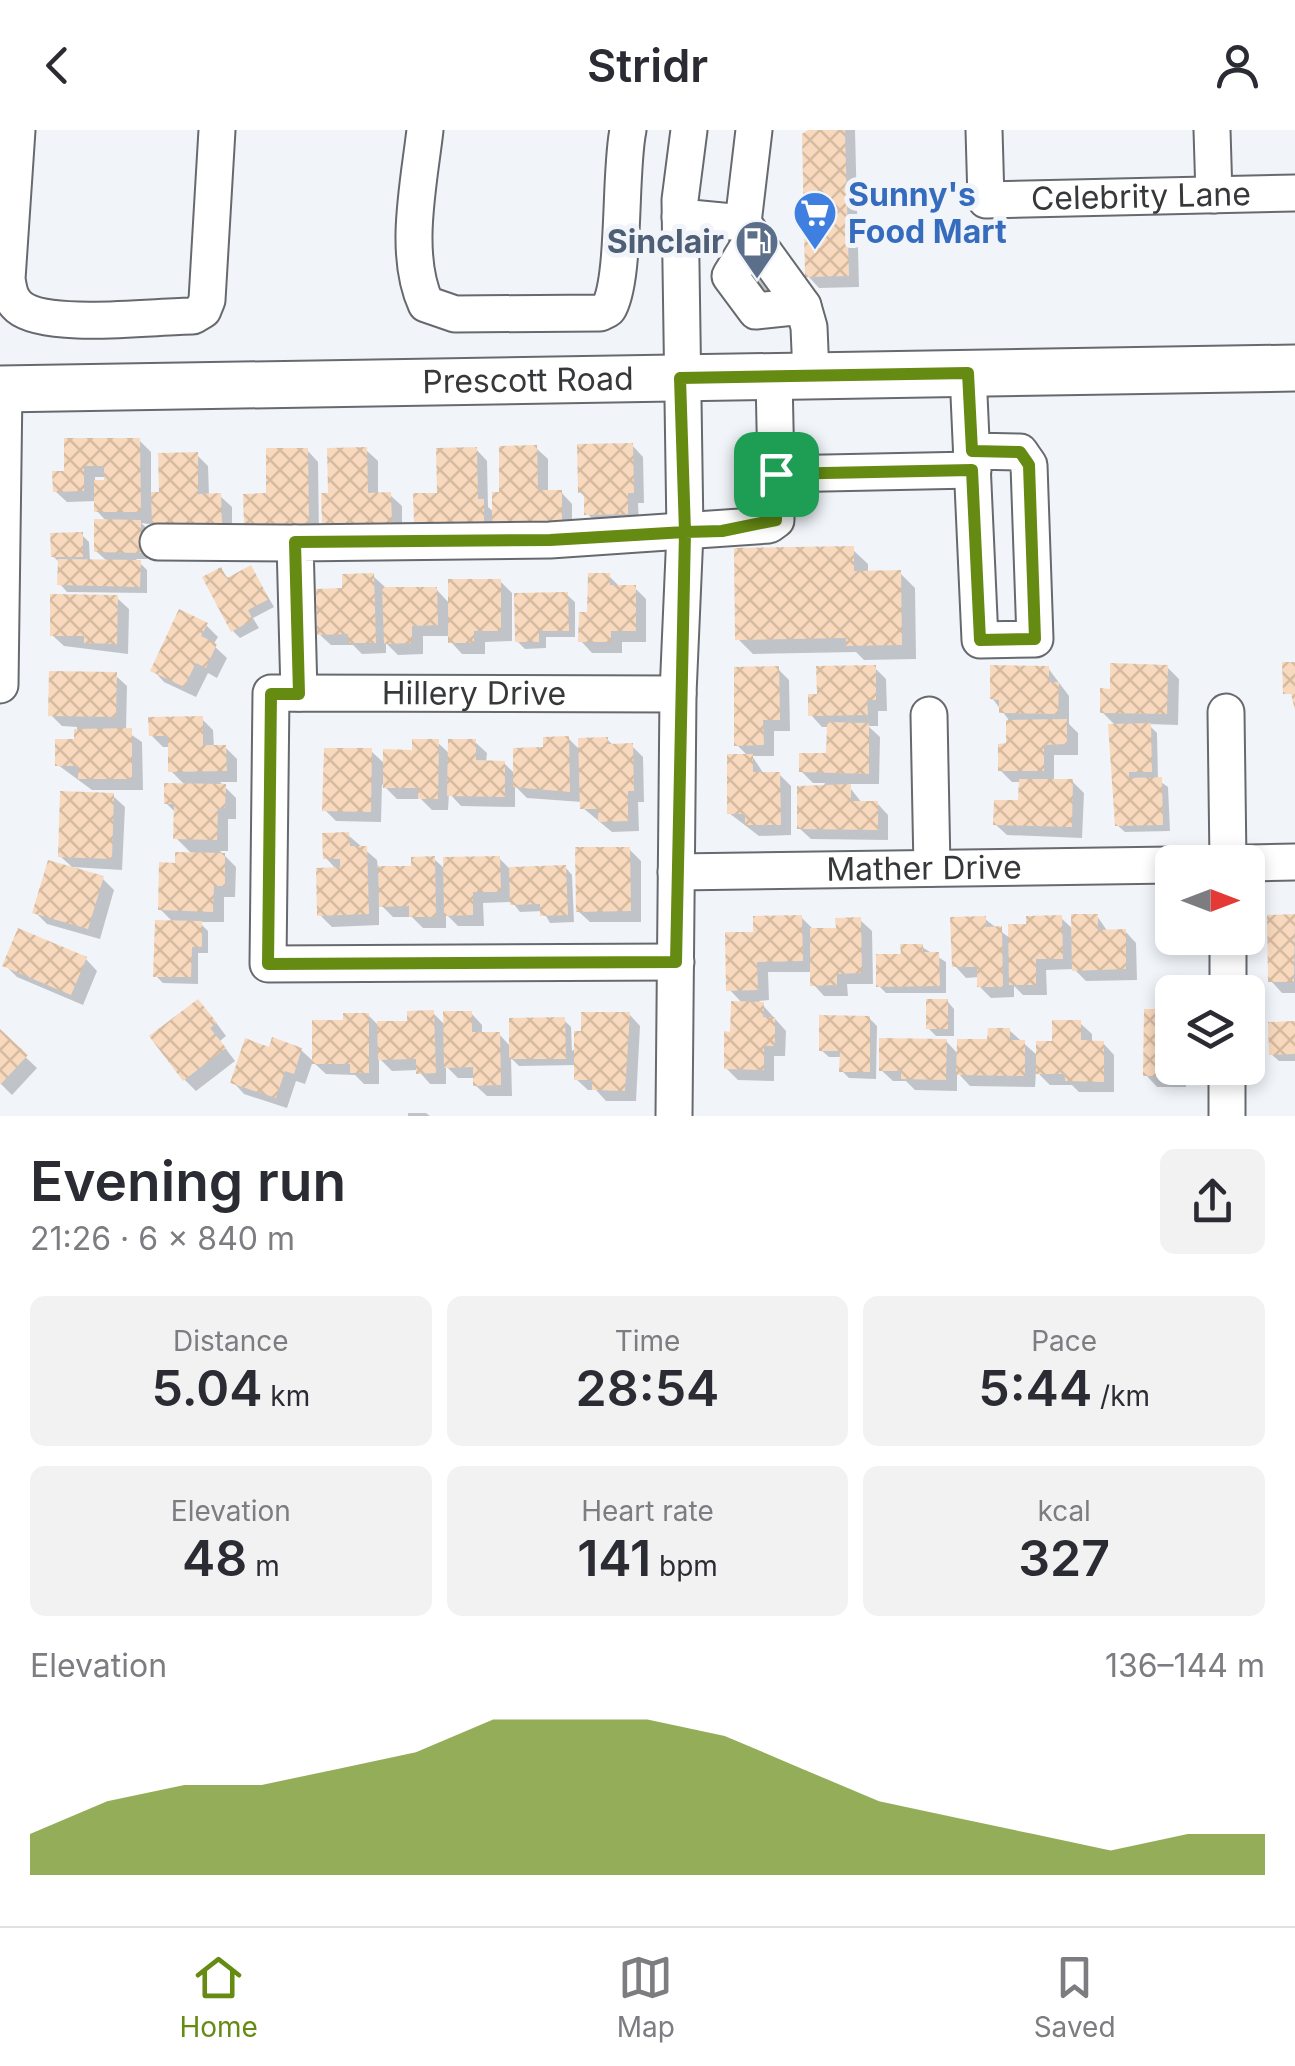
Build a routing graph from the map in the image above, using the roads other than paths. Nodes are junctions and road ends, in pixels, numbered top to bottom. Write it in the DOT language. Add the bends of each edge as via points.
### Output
graph roads {
  1 [pos="17,130"];
  2 [pos="217,130"];
  3 [pos="425,130"];
  4 [pos="628,130"];
  5 [pos="689,130"];
  6 [pos="754,130"];
  7 [pos="984,130"];
  8 [pos="1212,130"];
  9 [pos="1295,194"];
  10 [pos="1214,195"];
  11 [pos="680,217"];
  12 [pos="747,232"];
  13 [pos="1295,368"];
  14 [pos="968,373"];
  15 [pos="792,375"];
  16 [pos="680,378"];
  17 [pos="2,388"];
  18 [pos="972,460"];
  19 [pos="776,474"];
  20 [pos="685,532"];
  21 [pos="158,542"];
  22 [pos="295,542"];
  23 [pos="1,580"];
  24 [pos="0,686"];
  25 [pos="285,694"];
  26 [pos="678,694"];
  27 [pos="1226,712"];
  28 [pos="929,716"];
  29 [pos="1228,845"];
  30 [pos="1295,862"];
  31 [pos="1265,863"];
  32 [pos="1155,865"];
  33 [pos="932,868"];
  34 [pos="676,872"];
  35 [pos="676,962"];
  36 [pos="1227,1085"];
  37 [pos="674,1116"];
  38 [pos="1227,1116"];
  1 -- 2 [label="street" via="6,279 19,307 45,319 193,316 203,310"];
  3 -- 4 [label="street" via="418,286 426,304 455,314 608,308 618,282"];
  5 -- 11 [label="street"];
  6 -- 12 [label="street"];
  7 -- 10 [label="street, Celebrity Lane" via="986,200"];
  8 -- 10 [label="street"];
  9 -- 10 [label="street, Celebrity Lane"];
  11 -- 12 [label="street"];
  11 -- 16 [label="street"];
  12 -- 15 [label="street" via="803,306 809,327"];
  13 -- 14 [label="main road, Prescott Road"];
  14 -- 15 [label="main road, Prescott Road"];
  14 -- 18 [label="street"];
  15 -- 16 [label="main road, Prescott Road"];
  15 -- 19 [label="street"];
  16 -- 17 [label="main road, Prescott Road"];
  16 -- 20 [label="street"];
  17 -- 23 [label="street"];
  18 -- 18 [label="street" via="980,640 1035,639 1029,465 1020,452"];
  18 -- 19 [label="street"];
  19 -- 20 [label="street" via="776,520"];
  20 -- 22 [label="street"];
  20 -- 26 [label="street"];
  21 -- 22 [label="street"];
  22 -- 25 [label="street"];
  23 -- 24 [label="street"];
  25 -- 26 [label="street, Hillery Drive"];
  25 -- 35 [label="street" via="268,964"];
  26 -- 34 [label="street"];
  27 -- 29 [label="street"];
  28 -- 33 [label="street"];
  30 -- 31 [label="street"];
  32 -- 33 [label="street, Mather Drive"];
  33 -- 34 [label="street, Mather Drive"];
  34 -- 35 [label="street"];
  35 -- 37 [label="street"];
  36 -- 38 [label="street"];
}
